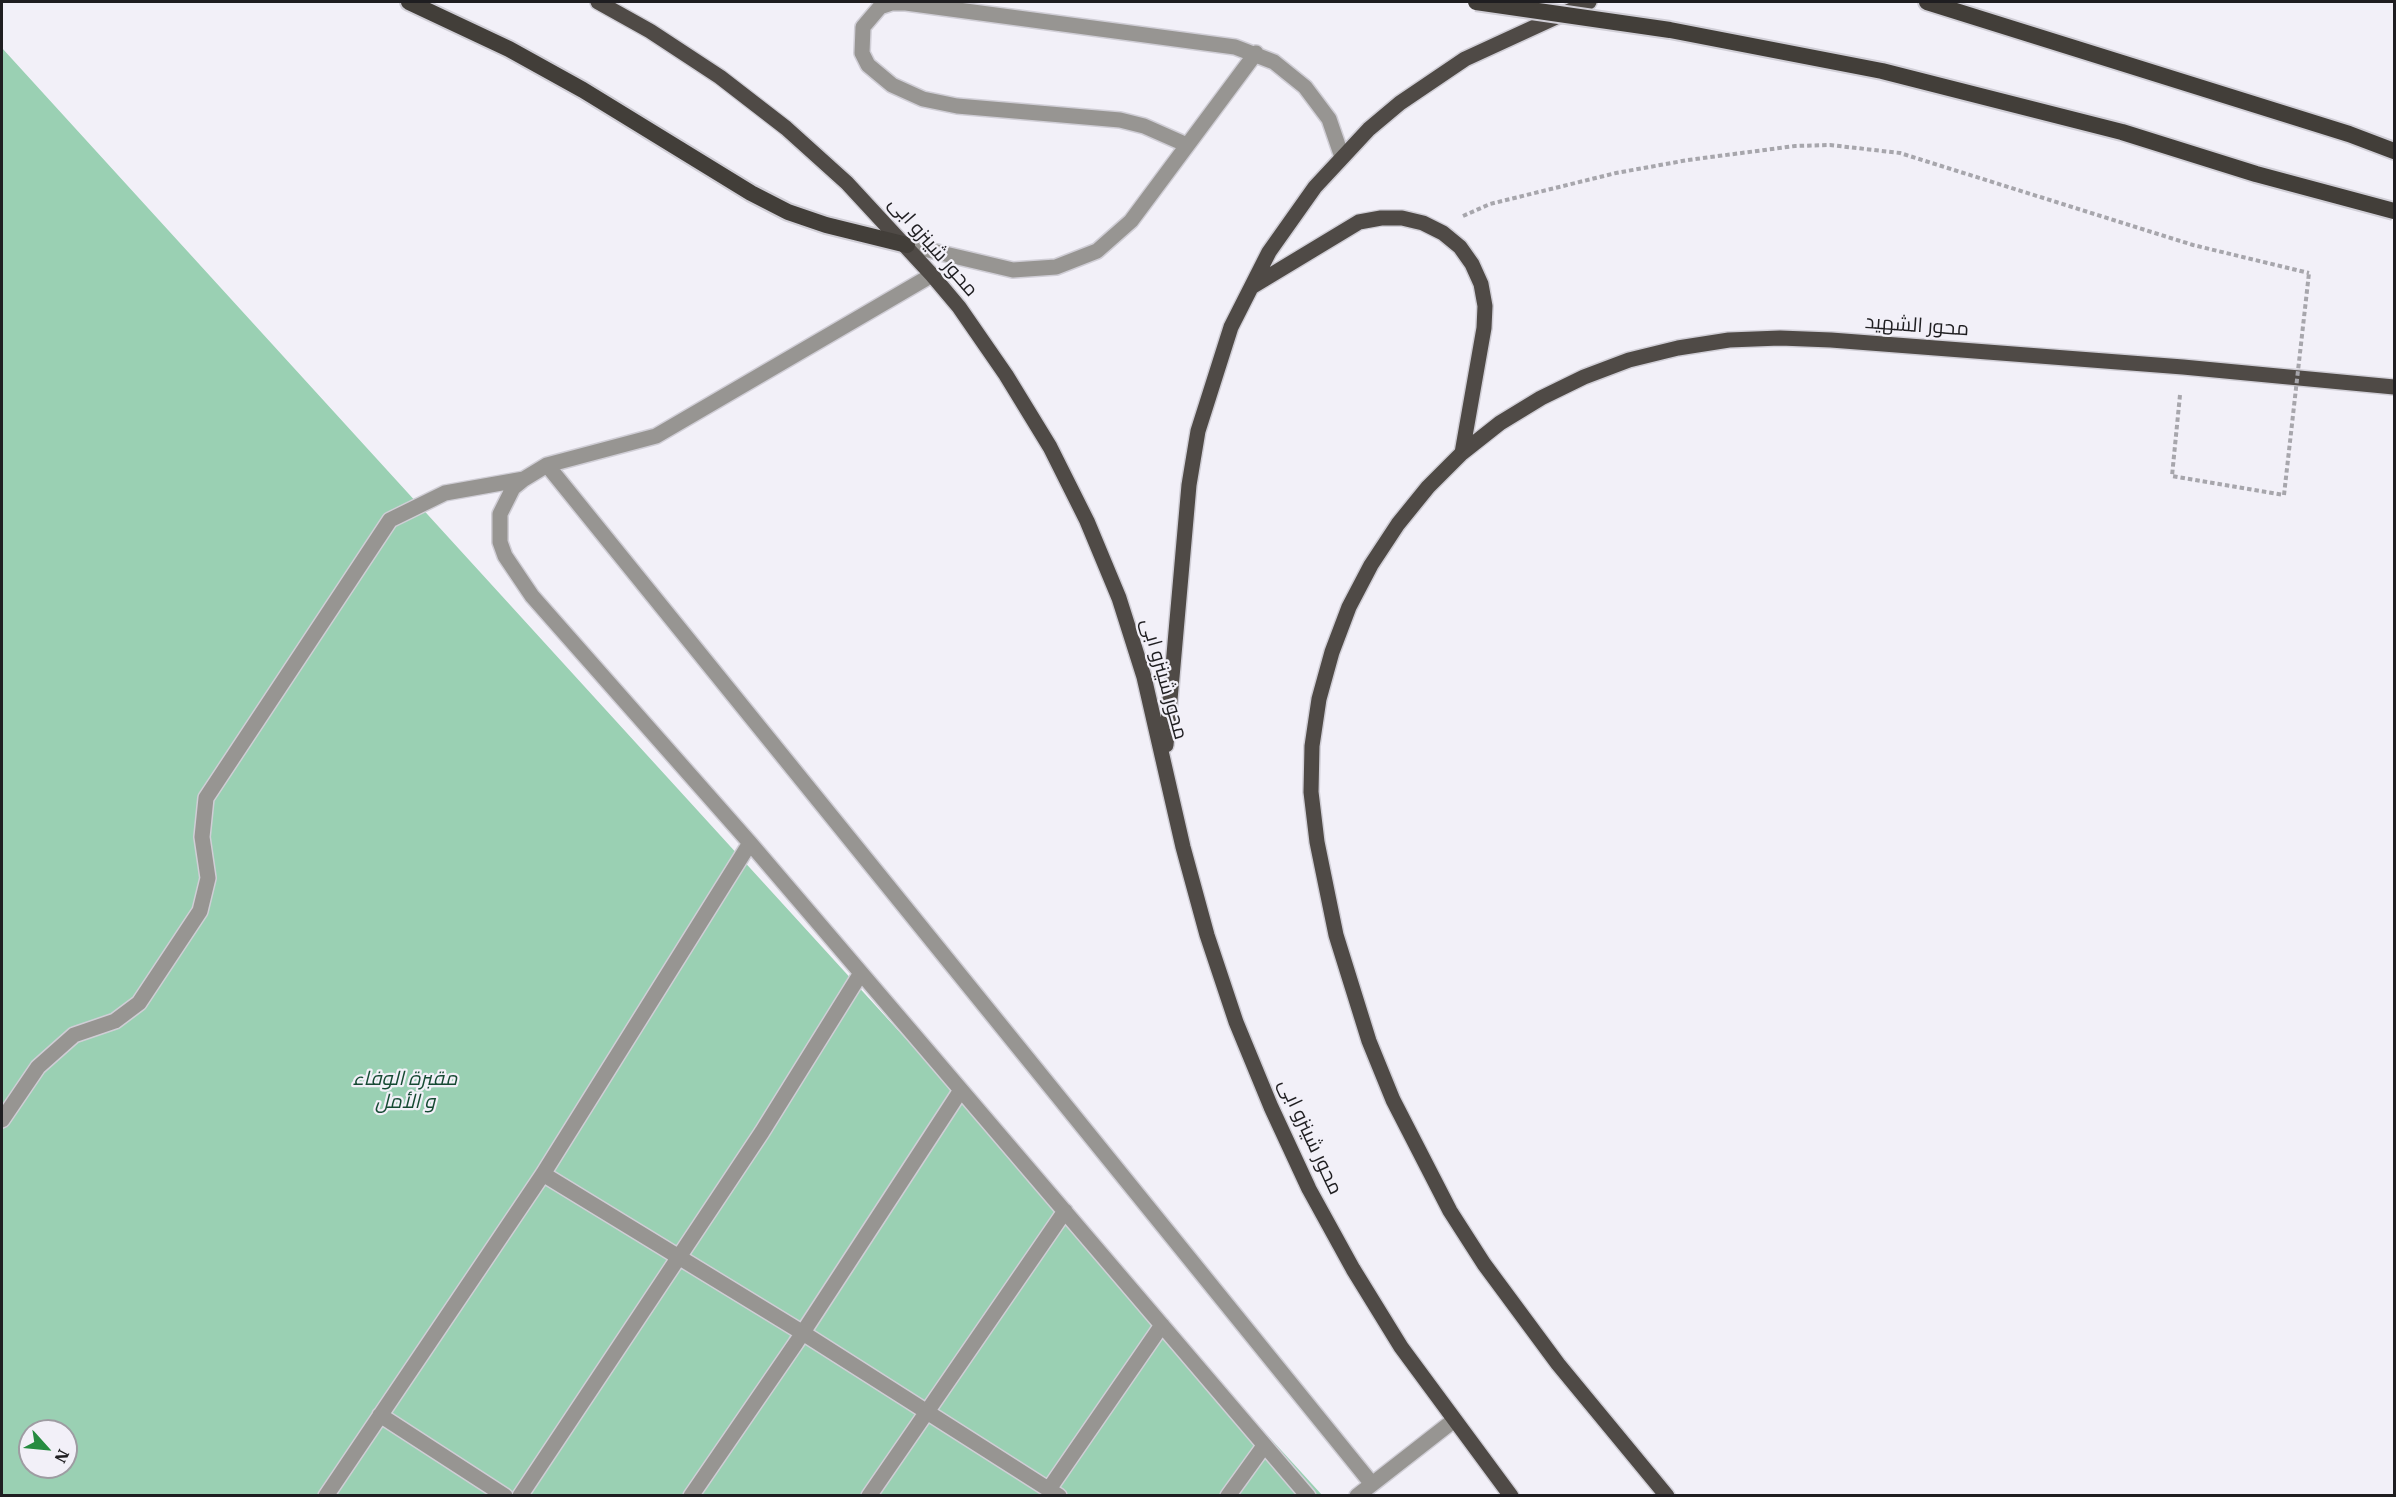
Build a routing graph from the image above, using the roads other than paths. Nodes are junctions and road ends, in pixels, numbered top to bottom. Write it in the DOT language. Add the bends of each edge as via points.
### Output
graph roads {
  1 [pos="409,2"];
  2 [pos="598,2"];
  3 [pos="1476,2"];
  4 [pos="1589,2"];
  5 [pos="1927,2"];
  6 [pos="1256,53"];
  7 [pos="1187,145"];
  8 [pos="2394,151"];
  9 [pos="1342,157"];
  10 [pos="2394,211"];
  11 [pos="907,244"];
  12 [pos="932,275"];
  13 [pos="1251,287"];
  14 [pos="2394,387"];
  15 [pos="1462,453"];
  16 [pos="547,465"];
  17 [pos="524,478"];
  18 [pos="1165,758"];
  19 [pos="750,843"];
  20 [pos="861,973"];
  21 [pos="961,1090"];
  22 [pos="2,1120"];
  23 [pos="543,1174"];
  24 [pos="1065,1211"];
  25 [pos="679,1257"];
  26 [pos="1162,1325"];
  27 [pos="803,1334"];
  28 [pos="926,1411"];
  29 [pos="380,1415"];
  30 [pos="1454,1421"];
  31 [pos="1264,1446"];
  32 [pos="1372,1484"];
  33 [pos="1054,1492"];
  34 [pos="1301,1493"];
  35 [pos="326,1496"];
  36 [pos="505,1496"];
  37 [pos="520,1496"];
  38 [pos="691,1496"];
  39 [pos="869,1496"];
  40 [pos="1228,1496"];
  41 [pos="1357,1496"];
  42 [pos="1511,1496"];
  43 [pos="1667,1496"];
  1 -- 11 [label="highway" via="509,49 583,90 751,194 788,212"];
  2 -- 11 [label="main road, محور شينزو ابى" via="720,77 786,128"];
  3 -- 10 [label="highway, bridge" via="1670,30 1882,71 2111,129"];
  4 -- 9 [label="main road" via="1500,41 1431,80 1369,129"];
  5 -- 8 [label="highway"];
  6 -- 7 [label="lane"];
  6 -- 7 [label="lane" via="1224,45 906,3 880,7 862,27 862,53 868,65 892,85 923,99 957,106 1120,120"];
  6 -- 9 [label="lane" via="1290,73 1318,102 1329,119"];
  7 -- 11 [label="lane" via="1131,221 1115,237 1078,261 1013,270"];
  9 -- 13 [label="main road" via="1291,218"];
  11 -- 12 [label="main road, محور شينزو ابى"];
  12 -- 16 [label="lane" via="656,436"];
  12 -- 18 [label="main road, محور شينزو ابى" via="1006,375 1050,447 1087,521 1119,598"];
  13 -- 15 [label="main road" via="1359,222 1402,218 1443,233 1472,264 1485,306"];
  13 -- 18 [label="main road" via="1231,327 1198,431 1189,485"];
  14 -- 15 [label="main road, محور الشهيد" via="1831,340 1729,340 1629,360 1584,377 1500,423"];
  15 -- 43 [label="main road" via="1428,487 1371,565 1332,652 1319,699 1312,747 1311,792 1325,889 1369,1041 1393,1100 1445,1202 1533,1331"];
  16 -- 17 [label="lane"];
  16 -- 32 [label="lane"];
  17 -- 19 [label="lane" via="513,488 500,514 498,528 505,556 537,601"];
  17 -- 22 [label="lane" via="446,493 390,520 206,798 202,837 208,878 200,911 139,1003 115,1021 74,1035 38,1067"];
  18 -- 30 [label="main road, محور شينزو ابى" via="1183,848 1207,935 1236,1022 1271,1107 1309,1189 1353,1269 1401,1347"];
  19 -- 20 [label="lane"];
  19 -- 23 [label="lane"];
  20 -- 21 [label="lane"];
  20 -- 25 [label="lane"];
  21 -- 24 [label="lane"];
  21 -- 27 [label="lane"];
  23 -- 25 [label="lane"];
  23 -- 29 [label="lane"];
  24 -- 26 [label="lane"];
  24 -- 28 [label="lane"];
  25 -- 27 [label="lane"];
  25 -- 37 [label="lane"];
  26 -- 31 [label="lane"];
  26 -- 33 [label="lane"];
  27 -- 28 [label="lane"];
  27 -- 38 [label="lane"];
  28 -- 33 [label="lane"];
  28 -- 39 [label="lane"];
  29 -- 35 [label="lane"];
  29 -- 36 [label="lane"];
  30 -- 32 [label="lane"];
  30 -- 42 [label="main road, محور شينزو ابى"];
  31 -- 34 [label="lane"];
  31 -- 40 [label="lane"];
  32 -- 41 [label="lane"];
}
